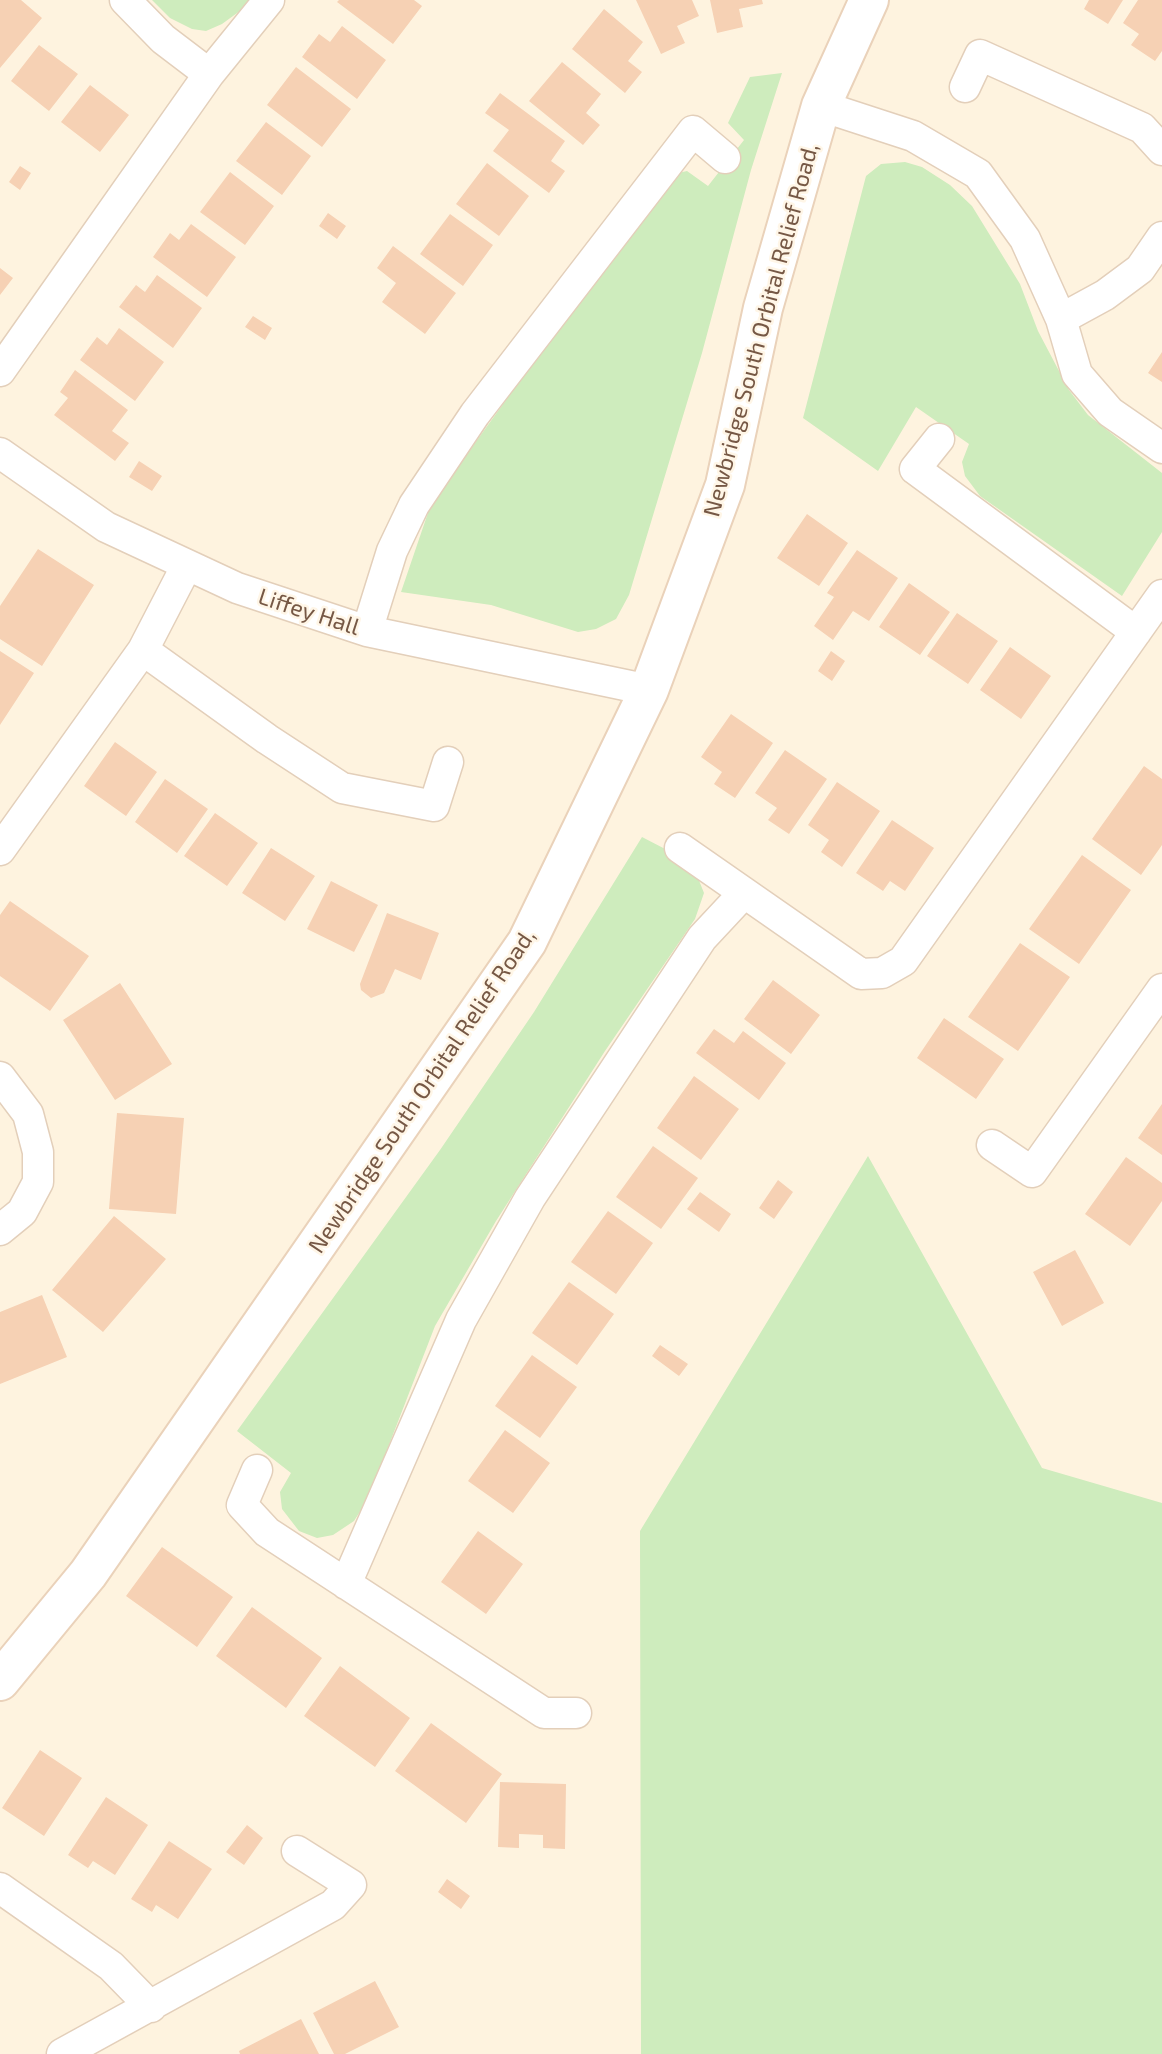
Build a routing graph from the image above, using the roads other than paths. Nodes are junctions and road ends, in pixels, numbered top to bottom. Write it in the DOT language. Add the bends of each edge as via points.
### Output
graph roads {
  1 [pos="125,0"];
  2 [pos="270,0"];
  3 [pos="869,0"];
  4 [pos="209,74"];
  5 [pos="965,87"];
  6 [pos="821,106"];
  7 [pos="1162,150"];
  8 [pos="725,158"];
  9 [pos="1162,237"];
  10 [pos="1061,319"];
  11 [pos="0,371"];
  12 [pos="939,439"];
  13 [pos="1162,448"];
  14 [pos="0,453"];
  15 [pos="187,565"];
  16 [pos="1162,595"];
  17 [pos="367,631"];
  18 [pos="1136,632"];
  19 [pos="143,650"];
  20 [pos="649,690"];
  21 [pos="448,762"];
  22 [pos="680,848"];
  23 [pos="0,850"];
  24 [pos="744,893"];
  25 [pos="1162,989"];
  26 [pos="0,1077"];
  27 [pos="992,1145"];
  28 [pos="0,1230"];
  29 [pos="257,1470"];
  30 [pos="346,1584"];
  31 [pos="0,1681"];
  32 [pos="576,1713"];
  33 [pos="297,1851"];
  34 [pos="0,1888"];
  35 [pos="150,2007"];
  36 [pos="62,2054"];
  1 -- 4 [label="street" via="163,39"];
  2 -- 4 [label="street"];
  3 -- 6 [label="street, Newbridge South Orbital Relief Road,"];
  4 -- 11 [label="street"];
  5 -- 7 [label="street" via="980,55 1142,128"];
  6 -- 10 [label="street" via="913,136 978,174 1025,239"];
  6 -- 20 [label="street, Newbridge South Orbital Relief Road," via="763,307 725,485"];
  8 -- 17 [label="street" via="693,131 475,414 414,505 391,551"];
  9 -- 10 [label="street" via="1140,268 1105,295"];
  10 -- 13 [label="street" via="1077,374 1110,412"];
  12 -- 18 [label="street" via="915,469"];
  14 -- 15 [label="street, Liffey Hall" via="106,527"];
  15 -- 17 [label="street, Liffey Hall" via="236,588"];
  15 -- 19 [label="street"];
  16 -- 18 [label="street"];
  17 -- 20 [label="street, Liffey Hall"];
  18 -- 24 [label="street" via="903,961 882,973 861,974"];
  19 -- 21 [label="street" via="342,788 434,806"];
  19 -- 23 [label="street"];
  20 -- 31 [label="street, Newbridge South Orbital Relief Road," via="527,942 88,1574"];
  22 -- 24 [label="street"];
  24 -- 30 [label="street" via="702,938 523,1210 461,1320"];
  25 -- 27 [label="street" via="1032,1172"];
  26 -- 28 [label="street" via="28,1114 38,1152 38,1182 22,1212"];
  29 -- 30 [label="street" via="242,1505 267,1532"];
  30 -- 32 [label="street" via="544,1713"];
  33 -- 35 [label="street" via="351,1885 332,1905"];
  34 -- 35 [label="street" via="111,1966"];
  35 -- 36 [label="street"];
}
